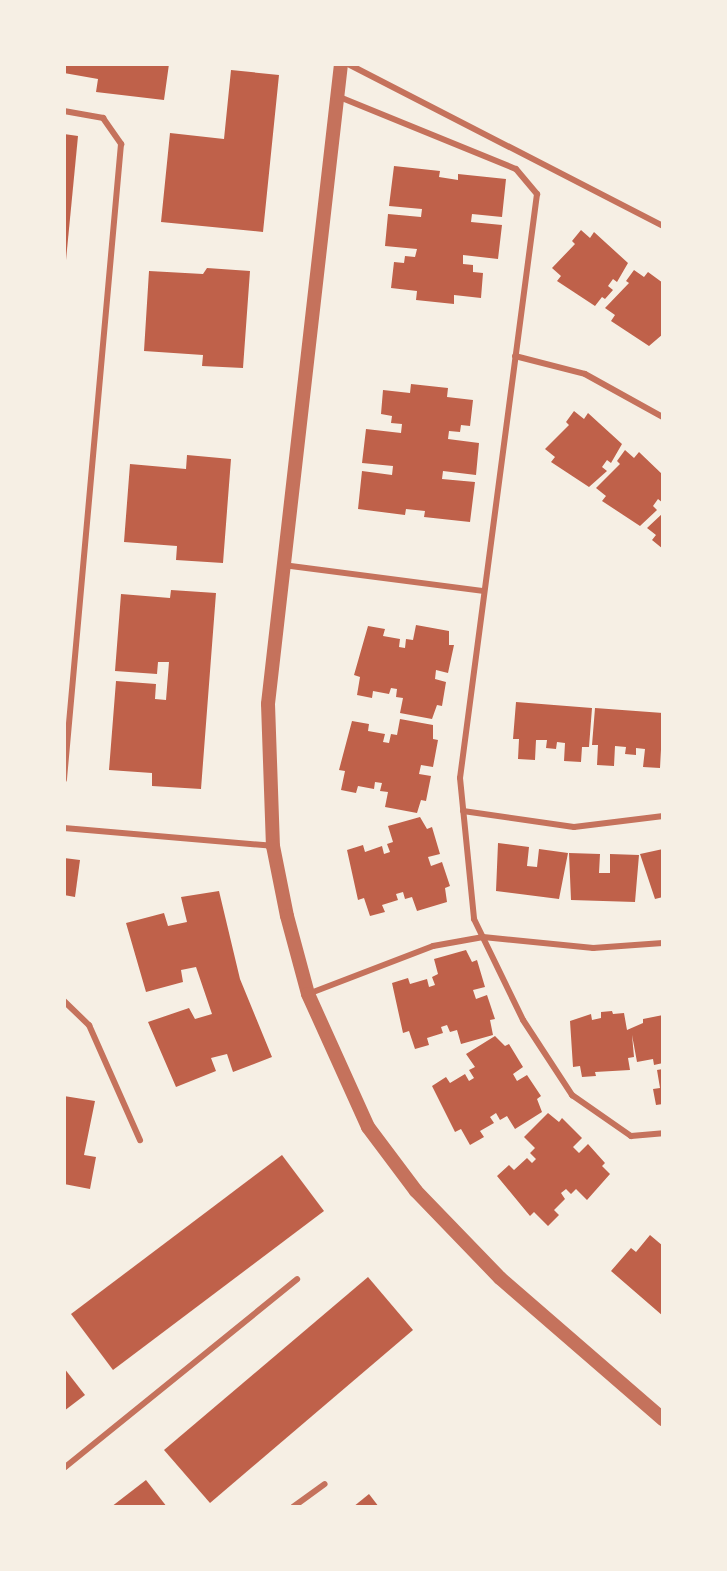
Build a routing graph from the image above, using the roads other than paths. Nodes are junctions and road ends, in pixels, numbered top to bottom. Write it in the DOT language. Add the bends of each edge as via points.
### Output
graph roads {
  1 [pos="341,64"];
  2 [pos="348,64"];
  3 [pos="337,96"];
  4 [pos="64,111"];
  5 [pos="663,226"];
  6 [pos="515,356"];
  7 [pos="663,417"];
  8 [pos="282,565"];
  9 [pos="482,591"];
  10 [pos="64,779"];
  11 [pos="463,811"];
  12 [pos="663,816"];
  13 [pos="64,828"];
  14 [pos="273,846"];
  15 [pos="483,937"];
  16 [pos="663,943"];
  17 [pos="308,994"];
  18 [pos="64,1001"];
  19 [pos="663,1133"];
  20 [pos="140,1140"];
  21 [pos="297,1279"];
  22 [pos="663,1419"];
  23 [pos="64,1468"];
  24 [pos="325,1484"];
  25 [pos="293,1507"];
  1 -- 3 [label="street"];
  2 -- 5 [label="lane"];
  3 -- 6 [label="lane" via="516,169 537,194"];
  3 -- 8 [label="street"];
  4 -- 10 [label="lane" via="103,118 121,144"];
  6 -- 7 [label="lane" via="585,374"];
  6 -- 9 [label="lane"];
  8 -- 9 [label="lane"];
  8 -- 14 [label="street" via="268,704"];
  9 -- 11 [label="lane" via="460,778"];
  11 -- 12 [label="lane" via="574,827"];
  11 -- 15 [label="lane" via="474,919"];
  13 -- 14 [label="lane"];
  14 -- 17 [label="street"];
  15 -- 16 [label="lane" via="593,948"];
  15 -- 17 [label="lane" via="433,946"];
  15 -- 19 [label="lane" via="523,1020 572,1095 631,1136"];
  17 -- 22 [label="street" via="368,1127 416,1191 500,1278"];
  18 -- 20 [label="lane" via="89,1025"];
  21 -- 23 [label="lane"];
  24 -- 25 [label="lane"];
}
